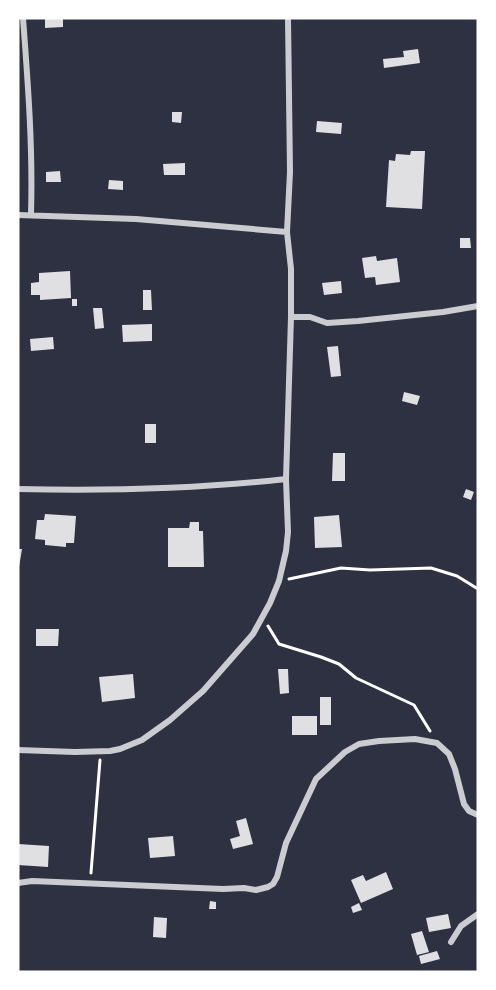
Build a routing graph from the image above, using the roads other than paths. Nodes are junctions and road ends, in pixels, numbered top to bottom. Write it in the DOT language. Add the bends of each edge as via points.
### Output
graph roads {
  1 [pos="23,18"];
  2 [pos="288,18"];
  3 [pos="31,214"];
  4 [pos="18,215"];
  5 [pos="287,232"];
  6 [pos="478,306"];
  7 [pos="291,317"];
  8 [pos="286,479"];
  9 [pos="18,489"];
  10 [pos="18,750"];
  11 [pos="478,815"];
  12 [pos="18,883"];
  13 [pos="478,914"];
  14 [pos="451,942"];
  1 -- 3 [label="street"];
  2 -- 5 [label="street"];
  3 -- 4 [label="street"];
  3 -- 5 [label="street"];
  5 -- 7 [label="street"];
  6 -- 7 [label="street" via="358,321"];
  7 -- 8 [label="street"];
  8 -- 9 [label="street" via="198,487"];
  8 -- 10 [label="street" via="288,532 279,581 253,634 203,691 142,740 120,749"];
  11 -- 12 [label="street" via="464,804 449,754 437,743 415,739 359,744 332,762 316,779 286,843 277,877 268,887 256,890"];
  13 -- 14 [label="street" via="461,926"];
}
